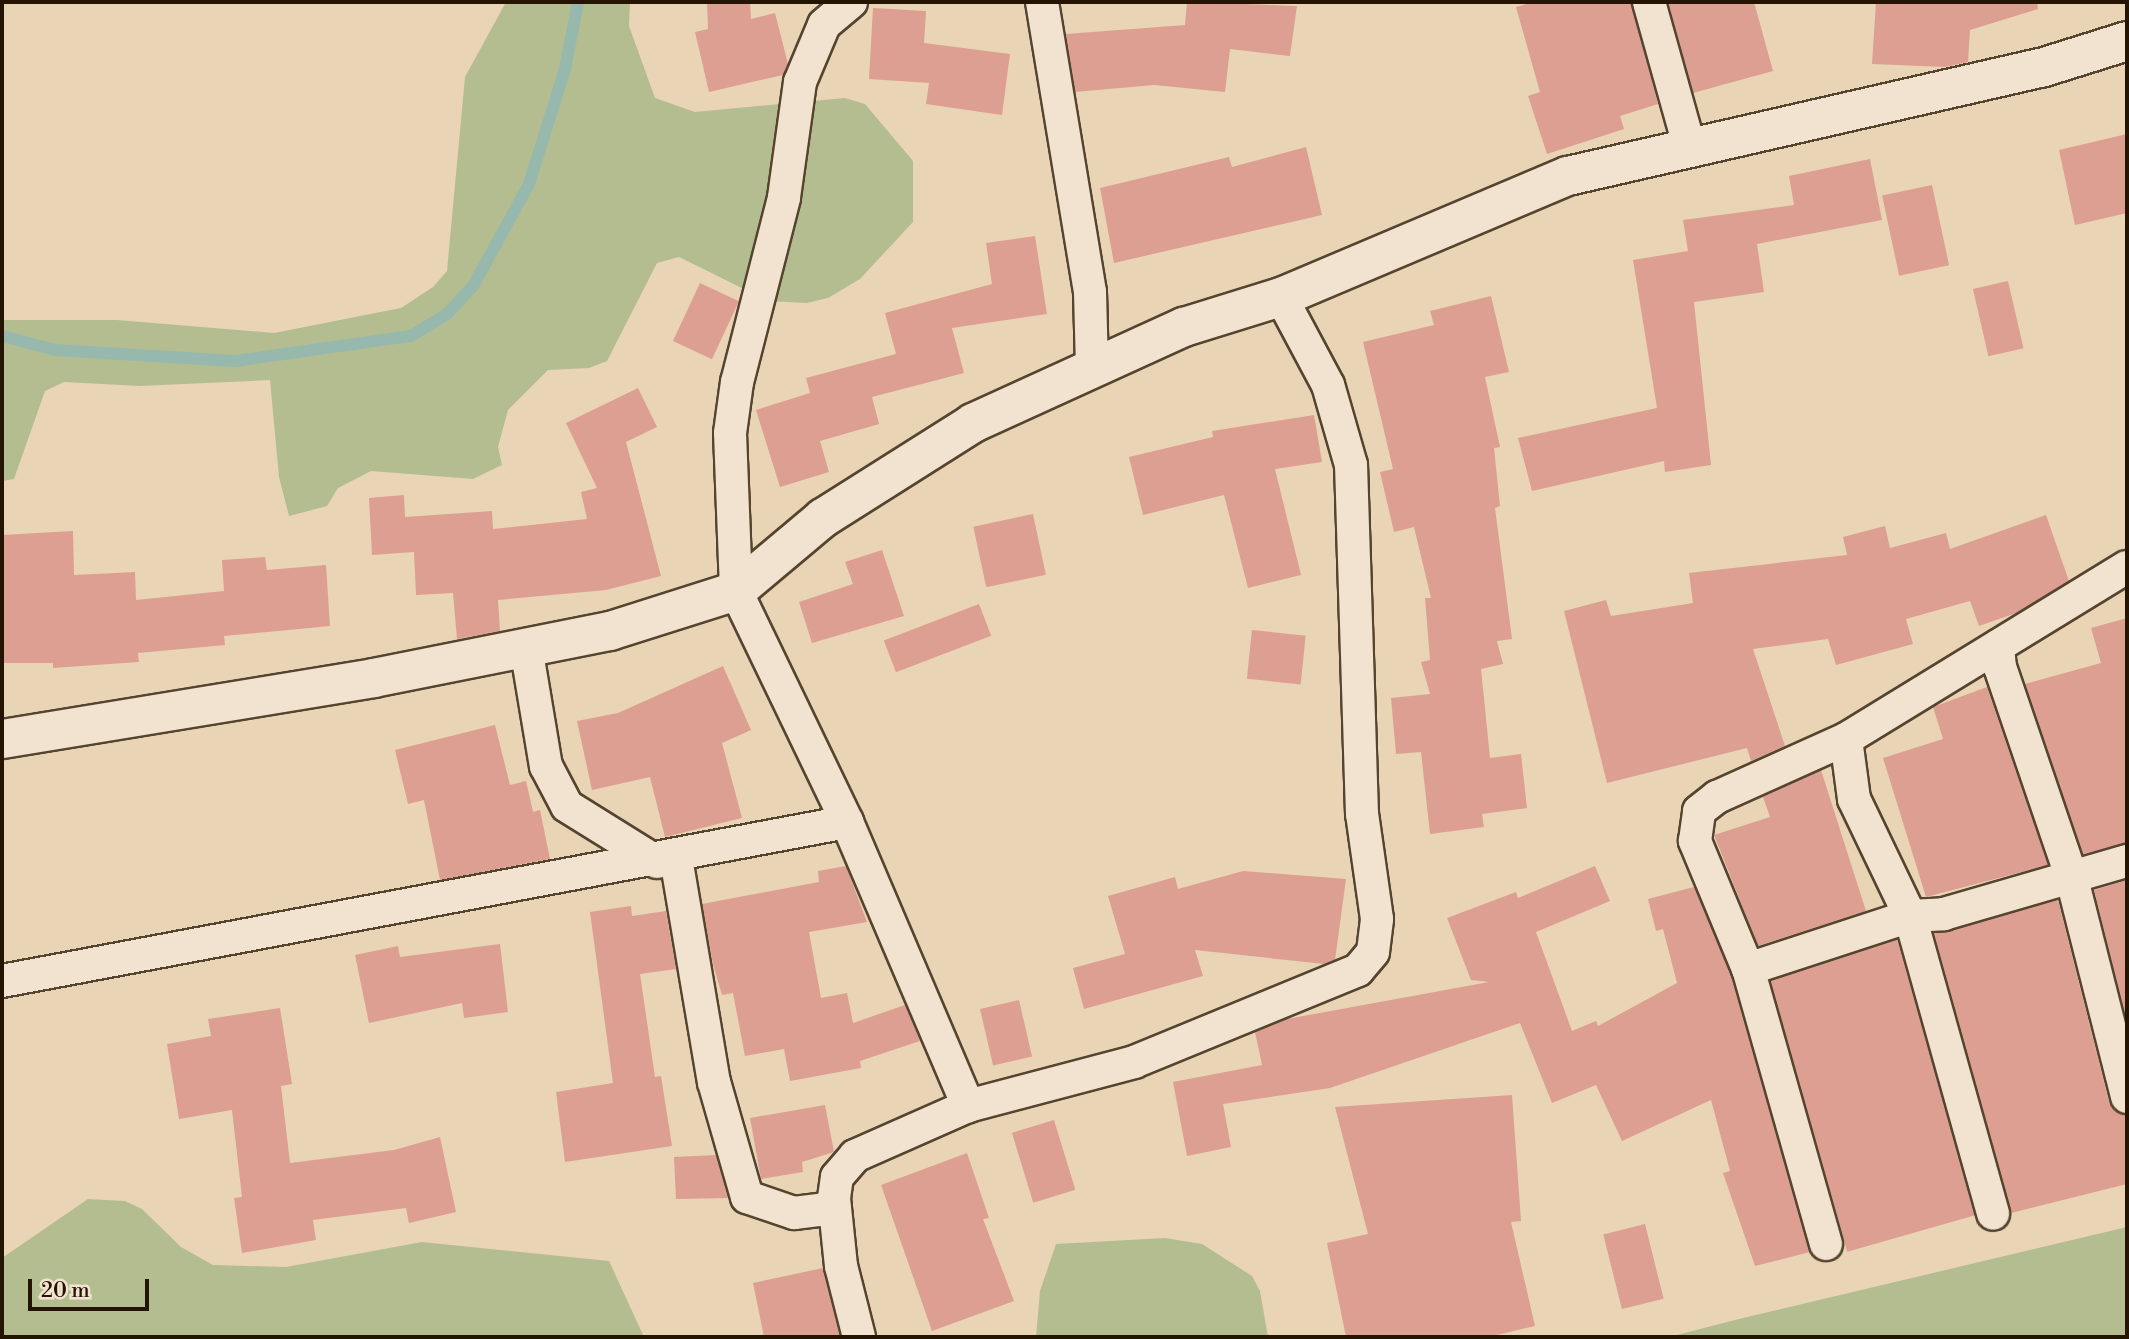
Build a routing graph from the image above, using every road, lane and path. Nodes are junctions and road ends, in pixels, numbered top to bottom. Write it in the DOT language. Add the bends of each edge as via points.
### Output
graph roads {
  1 [pos="851,2"];
  2 [pos="1042,2"];
  3 [pos="1649,2"];
  4 [pos="2127,41"];
  5 [pos="1690,149"];
  6 [pos="1281,297"];
  7 [pos="1092,369"];
  8 [pos="2127,566"];
  9 [pos="736,592"];
  10 [pos="1998,646"];
  11 [pos="526,648"];
  12 [pos="2,739"];
  13 [pos="1846,740"];
  14 [pos="848,822"];
  15 [pos="666,860"];
  16 [pos="2127,861"];
  17 [pos="2071,874"];
  18 [pos="1910,916"];
  19 [pos="1748,969"];
  20 [pos="2,981"];
  21 [pos="2127,1097"];
  22 [pos="968,1106"];
  23 [pos="835,1209"];
  24 [pos="1993,1213"];
  25 [pos="1826,1244"];
  26 [pos="859,1337"];
  1 -- 9 [label="street" via="824,25 800,82 784,198 737,382 730,433"];
  2 -- 7 [label="street" via="1090,292"];
  3 -- 5 [label="street"];
  4 -- 5 [label="street" via="2041,68"];
  5 -- 6 [label="street" via="1568,176"];
  6 -- 7 [label="street" via="1184,327"];
  6 -- 22 [label="street" via="1328,385 1351,465 1362,814 1377,919 1373,952 1358,970 1134,1062"];
  7 -- 9 [label="street" via="972,423 823,518"];
  8 -- 10 [label="street"];
  9 -- 11 [label="street" via="610,631"];
  9 -- 14 [label="street"];
  10 -- 13 [label="street"];
  10 -- 17 [label="street" via="2000,667"];
  11 -- 12 [label="street"];
  11 -- 15 [label="street" via="546,766 567,806"];
  13 -- 18 [label="street" via="1854,799"];
  13 -- 19 [label="street" via="1717,797 1699,811 1695,841 1707,880"];
  14 -- 15 [label="street"];
  14 -- 22 [label="street"];
  15 -- 20 [label="street"];
  15 -- 23 [label="street" via="714,1082 747,1197 794,1213"];
  16 -- 17 [label="street"];
  17 -- 18 [label="street" via="1944,914"];
  17 -- 21 [label="street"];
  18 -- 19 [label="street"];
  18 -- 24 [label="street"];
  19 -- 25 [label="street"];
  22 -- 23 [label="street" via="855,1156 837,1177"];
  23 -- 26 [label="street" via="841,1265"];
}
